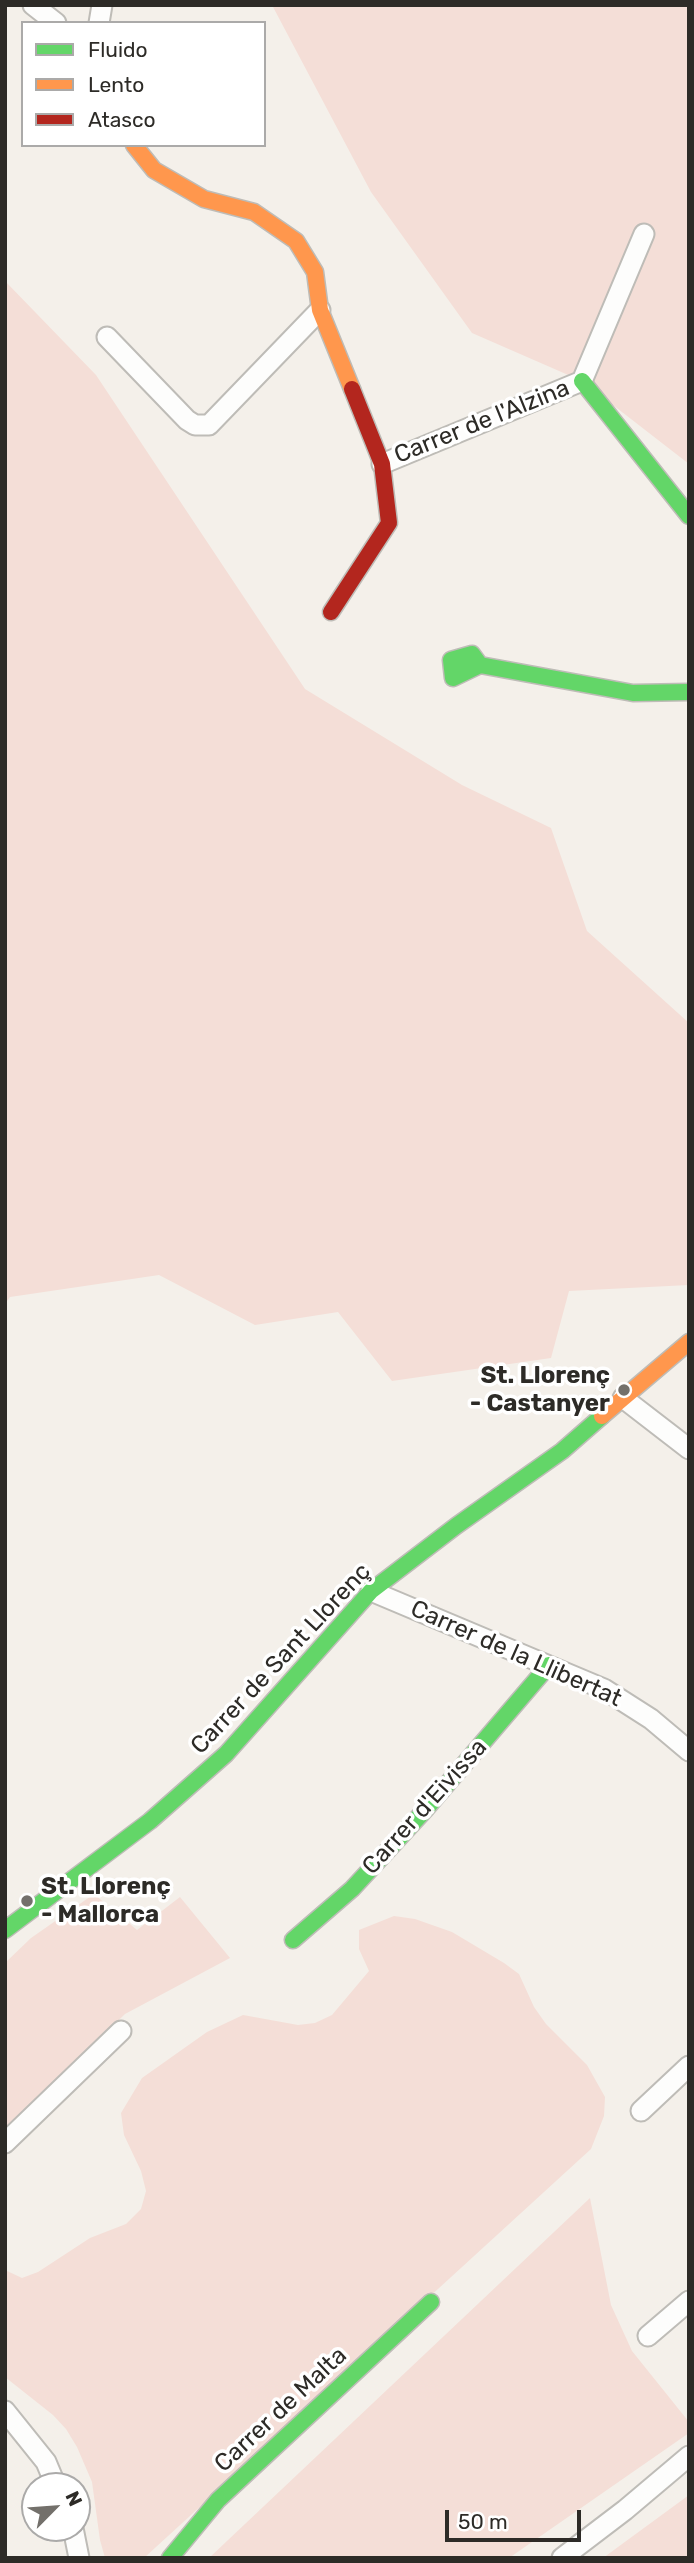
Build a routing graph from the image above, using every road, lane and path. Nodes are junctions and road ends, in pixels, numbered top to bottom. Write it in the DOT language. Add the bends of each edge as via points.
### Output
graph roads {
  1 [pos="33,5"];
  2 [pos="53,21"];
  3 [pos="136,147"];
  4 [pos="644,234"];
  5 [pos="320,310"];
  6 [pos="107,337"];
  7 [pos="582,381"];
  8 [pos="382,464"];
  9 [pos="689,516"];
  10 [pos="331,612"];
  11 [pos="480,665"];
  12 [pos="689,692"];
  13 [pos="689,1342"];
  14 [pos="623,1398"];
  15 [pos="689,1448"];
  16 [pos="372,1591"];
  17 [pos="549,1665"];
  18 [pos="689,1751"];
  19 [pos="9,1921"];
  20 [pos="293,1940"];
  21 [pos="121,2031"];
  22 [pos="689,2066"];
  23 [pos="641,2110"];
  24 [pos="5,2143"];
  25 [pos="689,2301"];
  26 [pos="431,2302"];
  27 [pos="648,2336"];
  28 [pos="5,2411"];
  29 [pos="689,2456"];
  30 [pos="50,2472"];
  31 [pos="170,2558"];
  32 [pos="562,2558"];
  1 -- 2 [label="street"];
  3 -- 5 [label="street" via="154,170 204,199 254,212 296,241 315,272"];
  4 -- 7 [label="street"];
  5 -- 6 [label="street" via="209,425 187,420"];
  5 -- 8 [label="street"];
  7 -- 8 [label="street, Carrer de l'Alzina"];
  7 -- 9 [label="street"];
  8 -- 10 [label="street" via="389,523"];
  11 -- 12 [label="street" via="634,692"];
  13 -- 14 [label="street, Carrer de Sant Llorenç"];
  14 -- 15 [label="street"];
  14 -- 16 [label="street, Carrer de Sant Llorenç" via="562,1451"];
  16 -- 17 [label="street, Carrer de la Llibertat"];
  16 -- 19 [label="street, Carrer de Sant Llorenç" via="226,1754 150,1821"];
  17 -- 18 [label="street, Carrer de la Llibertat" via="604,1689"];
  17 -- 20 [label="street, Carrer d'Eivissa" via="352,1889"];
  21 -- 24 [label="street"];
  22 -- 23 [label="street"];
  25 -- 27 [label="street"];
  26 -- 31 [label="street, Carrer de Malta" via="218,2500"];
  28 -- 30 [label="street"];
  29 -- 32 [label="street"];
}
